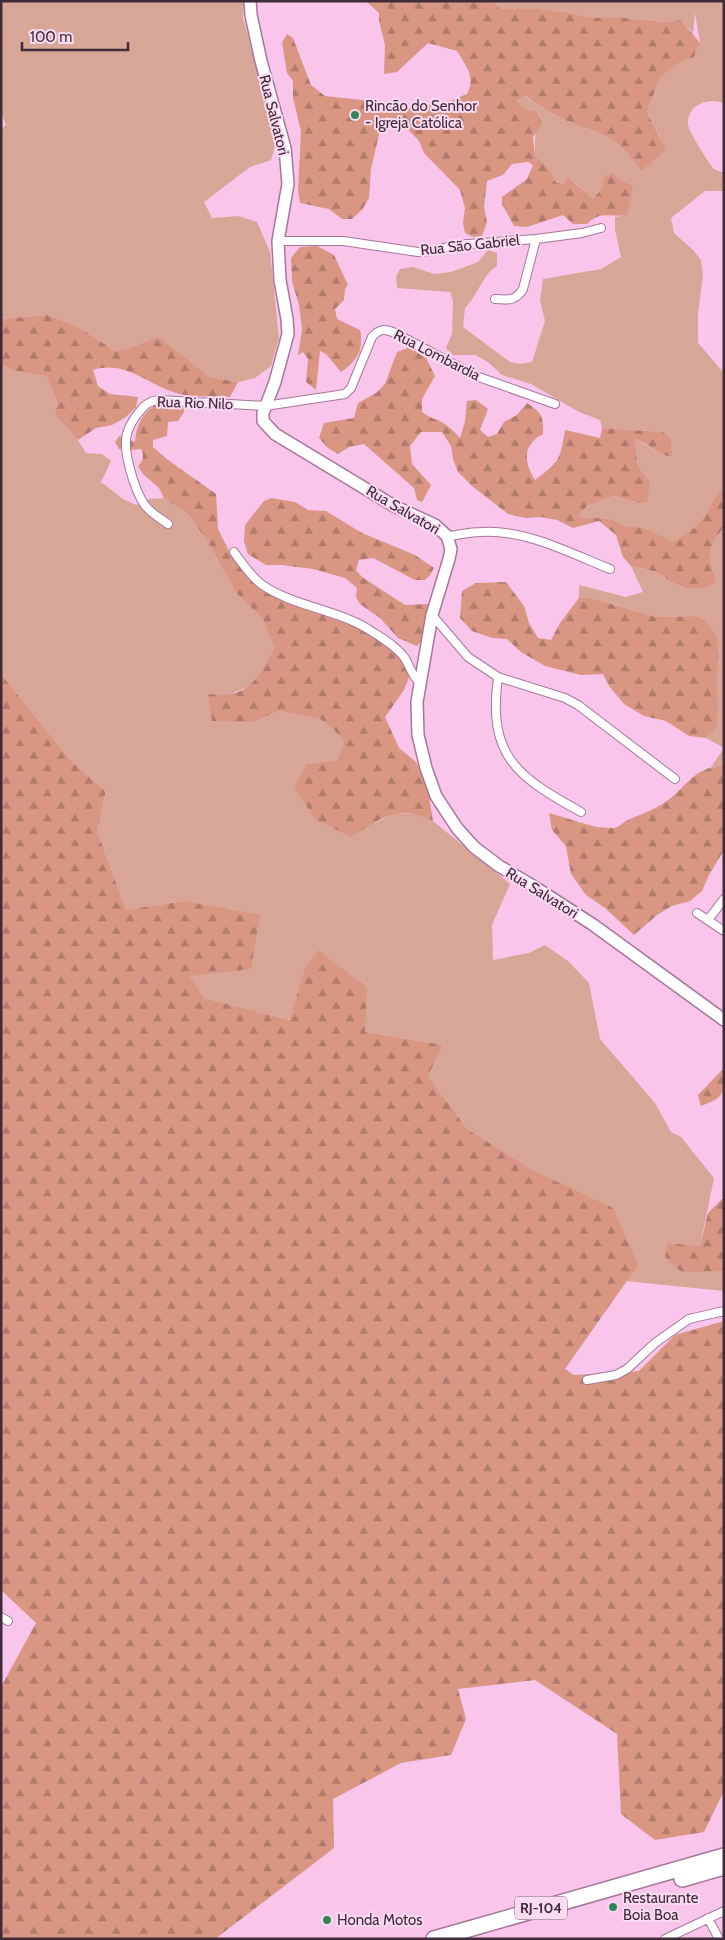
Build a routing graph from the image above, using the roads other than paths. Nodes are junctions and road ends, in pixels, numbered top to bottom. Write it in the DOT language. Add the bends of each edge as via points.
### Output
graph roads {
  1 [pos="250,1"];
  2 [pos="601,228"];
  3 [pos="536,239"];
  4 [pos="278,241"];
  5 [pos="495,298"];
  6 [pos="555,404"];
  7 [pos="265,406"];
  8 [pos="168,524"];
  9 [pos="447,536"];
  10 [pos="234,552"];
  11 [pos="610,569"];
  12 [pos="432,615"];
  13 [pos="498,678"];
  14 [pos="420,683"];
  15 [pos="675,779"];
  16 [pos="581,812"];
  17 [pos="724,898"];
  18 [pos="697,913"];
  19 [pos="708,920"];
  20 [pos="724,931"];
  21 [pos="724,1020"];
  22 [pos="724,1311"];
  23 [pos="587,1380"];
  24 [pos="724,1856"];
  25 [pos="724,1867"];
  26 [pos="724,1911"];
  27 [pos="708,1918"];
  28 [pos="434,1939"];
  29 [pos="466,1939"];
  30 [pos="665,1939"];
  31 [pos="718,1939"];
  1 -- 4 [label="street, Rua Salvatori" via="261,61 285,148 288,184"];
  2 -- 3 [label="street, Rua São Gabriel" via="582,234"];
  3 -- 4 [label="street, Rua São Gabriel" via="455,245 418,252 342,241"];
  3 -- 5 [label="street" via="520,295 508,300"];
  4 -- 7 [label="street, Rua Salvatori" via="288,334"];
  6 -- 7 [label="street, Rua Lombardia" via="476,376 384,329 372,336 351,388 345,394"];
  7 -- 8 [label="street, Rua Rio Nilo" via="159,400 145,405 126,436 129,467 146,507"];
  7 -- 9 [label="street, Rua Salvatori" via="263,421 275,434 394,506 435,525"];
  9 -- 11 [label="street" via="483,532 516,535"];
  9 -- 12 [label="street, Rua Salvatori" via="451,549"];
  10 -- 14 [label="street" via="262,584 366,628 390,644 405,659"];
  12 -- 13 [label="street" via="468,657"];
  12 -- 14 [label="street, Rua Salvatori"];
  13 -- 15 [label="street" via="578,705"];
  13 -- 16 [label="street" via="495,716 513,766 530,782"];
  14 -- 21 [label="street, Rua Salvatori" via="416,702 418,735 424,760 436,796 456,828 499,866 592,924"];
  17 -- 19 [label="street"];
  18 -- 19 [label="street"];
  19 -- 20 [label="street"];
  22 -- 23 [label="street" via="689,1319 655,1342 627,1369 616,1375"];
  24 -- 28 [label="highway, RJ-104"];
  25 -- 29 [label="highway, RJ-104"];
  26 -- 27 [label="street"];
  27 -- 30 [label="street"];
  27 -- 31 [label="street"];
}
